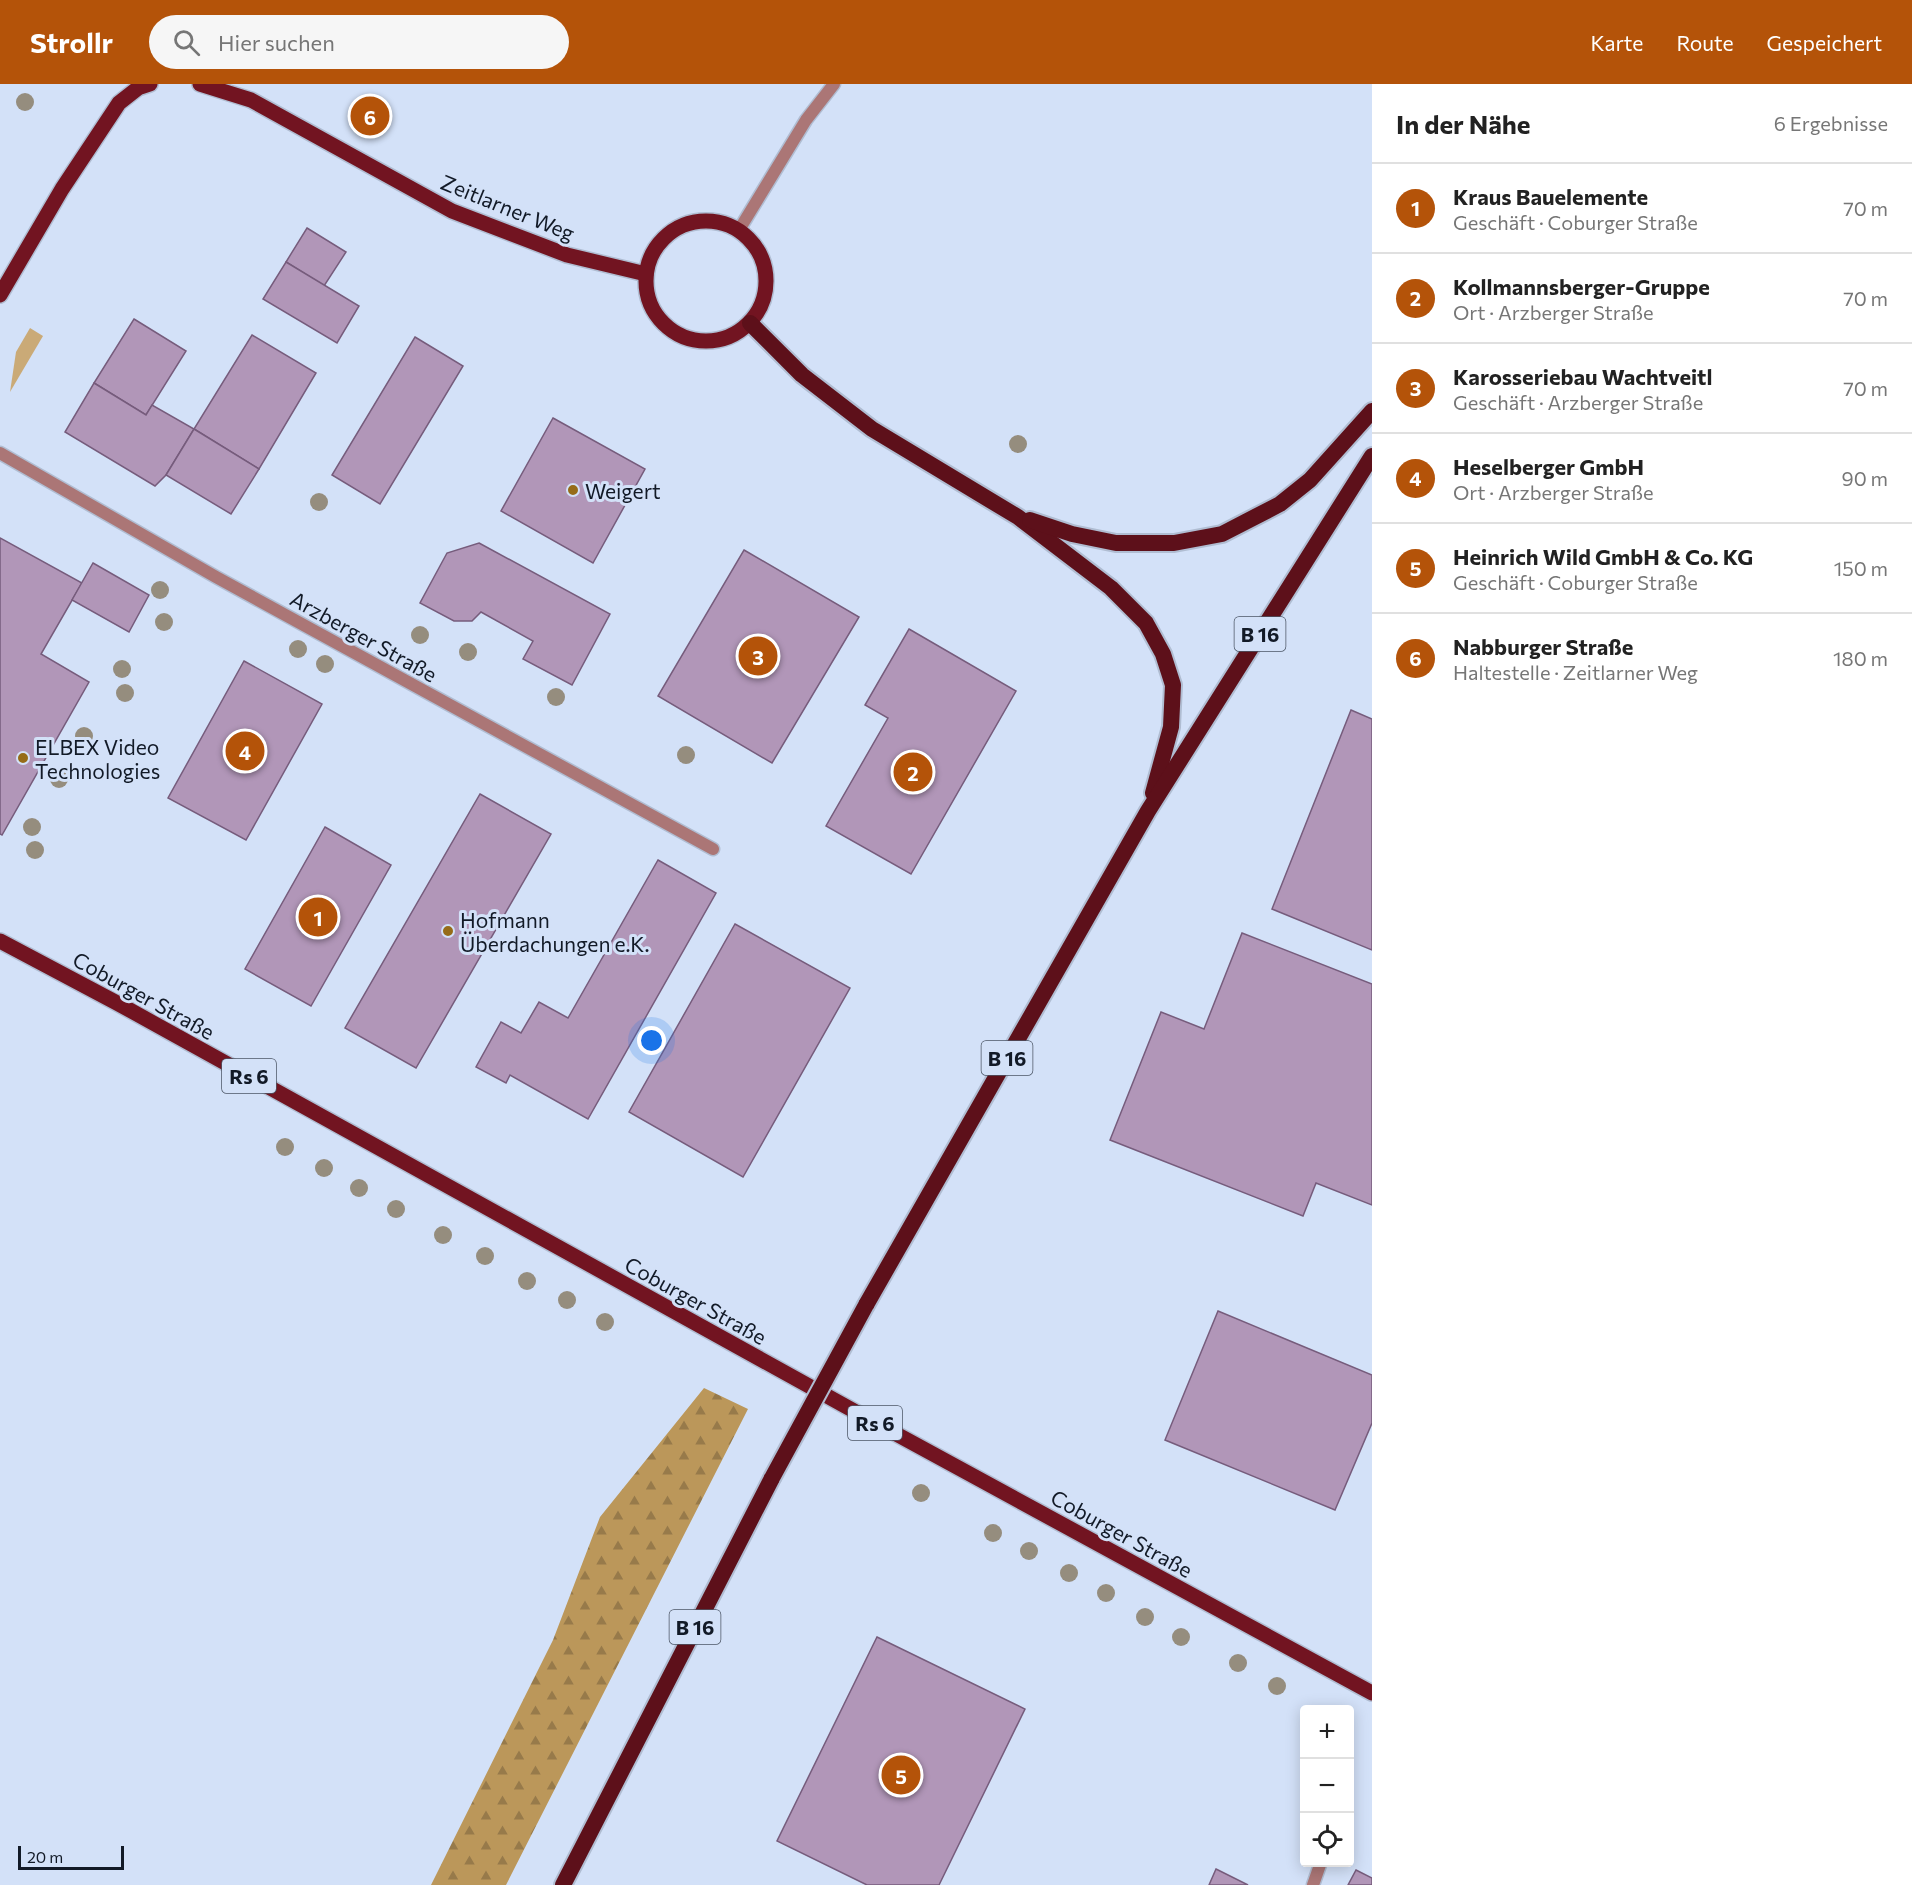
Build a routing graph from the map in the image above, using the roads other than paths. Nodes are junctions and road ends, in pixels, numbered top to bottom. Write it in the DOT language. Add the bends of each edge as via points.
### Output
graph roads {
  1 [pos="148,84"];
  2 [pos="200,84"];
  3 [pos="834,84"];
  4 [pos="738,230"];
  5 [pos="646,274"];
  6 [pos="0,295"];
  7 [pos="750,323"];
  8 [pos="1372,411"];
  9 [pos="0,453"];
  10 [pos="1372,456"];
  11 [pos="1018,516"];
  12 [pos="1148,811"];
  13 [pos="713,849"];
  14 [pos="0,941"];
  15 [pos="1372,1693"];
  16 [pos="1320,1867"];
  17 [pos="563,1885"];
  18 [pos="1313,1885"];
  1 -- 6 [label="main road" via="119,103 62,189"];
  2 -- 5 [label="main road, Zeitlarner Weg" via="250,100 452,211 567,255"];
  3 -- 4 [label="street" via="806,120"];
  4 -- 5 [label="main road" via="705,220 688,223 660,242"];
  4 -- 7 [label="main road" via="753,242 767,277 765,296"];
  5 -- 7 [label="main road" via="646,292 652,309 677,335 713,342 730,337"];
  7 -- 11 [label="highway" via="802,375 872,429"];
  8 -- 11 [label="highway" via="1310,480 1280,504 1222,534 1174,543 1116,543 1072,534"];
  9 -- 13 [label="street, Arzberger Straße" via="216,577"];
  10 -- 12 [label="highway, B 16"];
  11 -- 12 [label="highway, B 16" via="1110,588 1146,622 1163,654 1173,685 1171,727"];
  12 -- 17 [label="highway, B 16, bridge" via="866,1305 772,1478"];
  14 -- 15 [label="main road, Coburger Straße / Rs 6"];
  16 -- 18 [label="street"];
}
